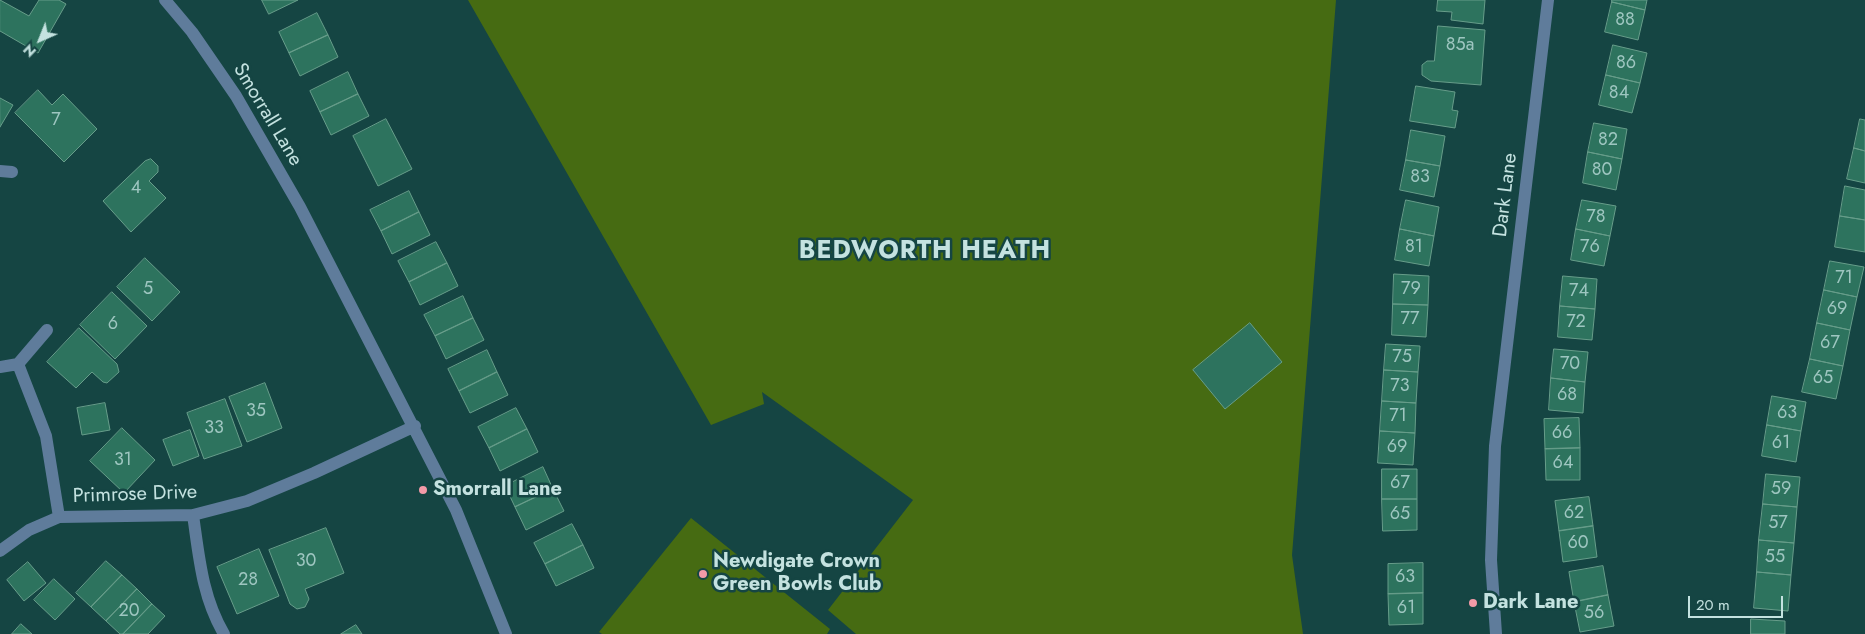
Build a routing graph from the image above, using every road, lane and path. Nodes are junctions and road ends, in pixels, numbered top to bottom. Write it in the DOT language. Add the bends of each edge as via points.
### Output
graph roads {
  1 [pos="165,0"];
  2 [pos="1548,0"];
  3 [pos="47,330"];
  4 [pos="18,364"];
  5 [pos="0,367"];
  6 [pos="415,426"];
  7 [pos="193,515"];
  8 [pos="59,517"];
  9 [pos="0,551"];
  10 [pos="224,634"];
  11 [pos="506,634"];
  12 [pos="1496,634"];
  1 -- 6 [label="street, Smorrall Lane" via="192,32 236,96 300,207"];
  2 -- 12 [label="street, Dark Lane" via="1495,446 1491,560"];
  3 -- 4 [label="street"];
  4 -- 5 [label="street"];
  4 -- 8 [label="street" via="46,436"];
  6 -- 7 [label="street, Primrose Drive" via="247,501"];
  6 -- 11 [label="street, Smorrall Lane" via="456,510"];
  7 -- 8 [label="street, Primrose Drive"];
  7 -- 10 [label="street" via="203,581 216,621"];
  8 -- 9 [label="street, Primrose Drive" via="29,530"];
}
